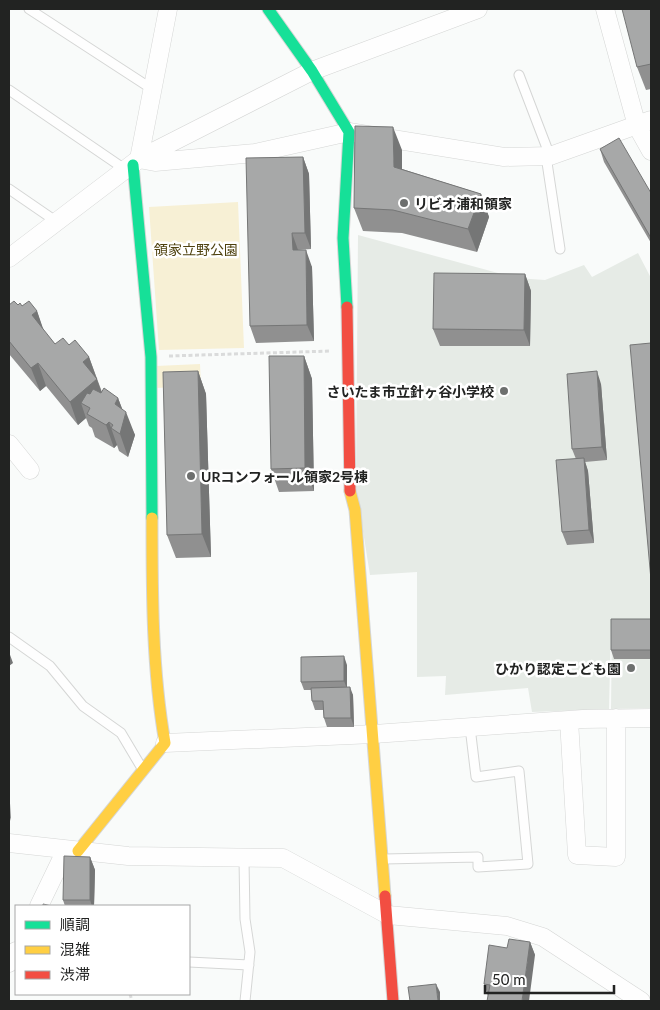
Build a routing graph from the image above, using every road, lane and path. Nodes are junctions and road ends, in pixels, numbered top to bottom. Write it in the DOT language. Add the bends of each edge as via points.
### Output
graph roads {
  1 [pos="29,9"];
  2 [pos="168,9"];
  3 [pos="268,9"];
  4 [pos="478,9"];
  5 [pos="605,9"];
  6 [pos="312,71"];
  7 [pos="519,75"];
  8 [pos="152,89"];
  9 [pos="9,90"];
  10 [pos="644,123"];
  11 [pos="349,132"];
  12 [pos="651,150"];
  13 [pos="548,156"];
  14 [pos="133,165"];
  15 [pos="9,189"];
  16 [pos="57,222"];
  17 [pos="560,249"];
  18 [pos="9,258"];
  19 [pos="349,350"];
  20 [pos="151,357"];
  21 [pos="9,444"];
  22 [pos="30,470"];
  23 [pos="9,636"];
  24 [pos="616,718"];
  25 [pos="651,718"];
  26 [pos="569,720"];
  27 [pos="470,727"];
  28 [pos="374,734"];
  29 [pos="165,743"];
  30 [pos="143,770"];
  31 [pos="9,843"];
  32 [pos="72,851"];
  33 [pos="244,859"];
  34 [pos="384,859"];
  35 [pos="40,905"];
  36 [pos="388,915"];
  37 [pos="190,962"];
  38 [pos="249,965"];
  39 [pos="244,1001"];
  40 [pos="393,1001"];
  41 [pos="641,1001"];
  1 -- 8 [label="lane"];
  2 -- 8 [label="street"];
  3 -- 6 [label="street"];
  4 -- 6 [label="street"];
  5 -- 10 [label="street"];
  6 -- 11 [label="street"];
  6 -- 14 [label="street"];
  7 -- 13 [label="lane"];
  8 -- 14 [label="street"];
  9 -- 14 [label="lane"];
  10 -- 12 [label="street"];
  10 -- 13 [label="street"];
  11 -- 13 [label="street" via="504,158"];
  11 -- 14 [label="street" via="256,153"];
  11 -- 19 [label="street" via="343,238"];
  13 -- 17 [label="lane"];
  14 -- 16 [label="street"];
  14 -- 20 [label="street"];
  15 -- 16 [label="lane"];
  16 -- 18 [label="street"];
  19 -- 20 [label="path"];
  19 -- 28 [label="street" via="350,494 355,510"];
  20 -- 29 [label="street" via="152,577 159,708"];
  21 -- 22 [label="street"];
  23 -- 30 [label="lane" via="50,666 83,706 121,733"];
  24 -- 25 [label="street"];
  24 -- 26 [label="street"];
  24 -- 26 [label="street" via="616,857 577,855"];
  26 -- 27 [label="street"];
  27 -- 28 [label="street"];
  27 -- 34 [label="lane" via="476,777 519,771 528,864 478,867 478,857"];
  28 -- 29 [label="street"];
  28 -- 34 [label="street"];
  29 -- 30 [label="street"];
  30 -- 32 [label="street"];
  31 -- 32 [label="street"];
  32 -- 33 [label="street"];
  32 -- 35 [label="street"];
  33 -- 36 [label="street" via="283,858"];
  33 -- 38 [label="lane"];
  34 -- 36 [label="street"];
  36 -- 40 [label="street"];
  36 -- 41 [label="street" via="507,926 543,937"];
  37 -- 38 [label="lane"];
  38 -- 39 [label="lane"];
}
